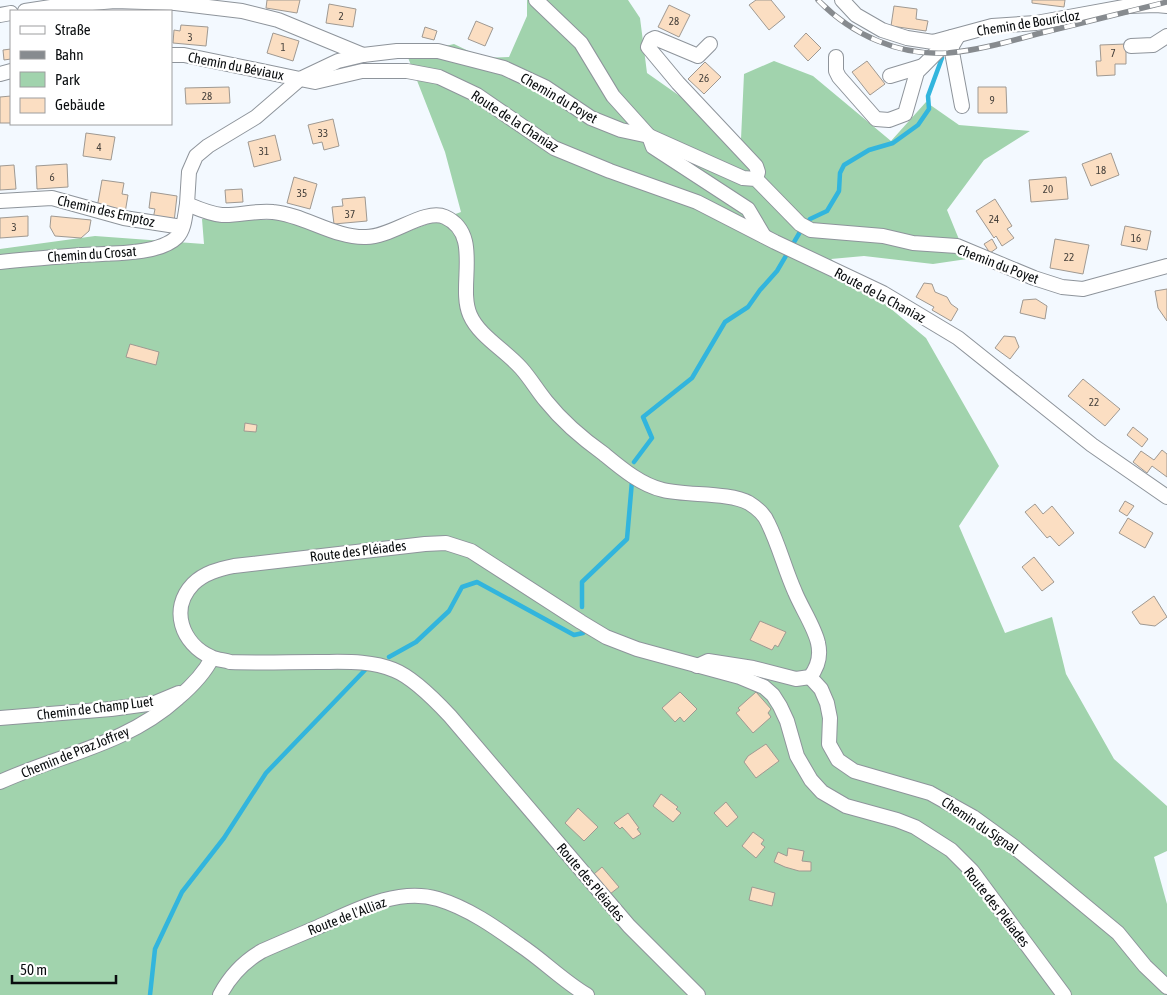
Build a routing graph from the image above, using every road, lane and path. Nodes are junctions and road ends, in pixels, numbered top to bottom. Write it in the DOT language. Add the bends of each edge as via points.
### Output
graph roads {
  1 [pos="536,0"];
  2 [pos="842,0"];
  3 [pos="1167,6"];
  4 [pos="34,10"];
  5 [pos="956,36"];
  6 [pos="1167,36"];
  7 [pos="710,44"];
  8 [pos="1131,46"];
  9 [pos="363,55"];
  10 [pos="172,56"];
  11 [pos="836,57"];
  12 [pos="923,66"];
  13 [pos="890,76"];
  14 [pos="300,79"];
  15 [pos="962,106"];
  16 [pos="649,136"];
  17 [pos="756,179"];
  18 [pos="0,201"];
  19 [pos="187,204"];
  20 [pos="182,227"];
  21 [pos="770,239"];
  22 [pos="0,262"];
  23 [pos="1167,266"];
  24 [pos="1167,497"];
  25 [pos="212,658"];
  26 [pos="697,666"];
  27 [pos="810,677"];
  28 [pos="188,689"];
  29 [pos="0,718"];
  30 [pos="0,782"];
  31 [pos="1167,987"];
  32 [pos="220,995"];
  33 [pos="587,995"];
  34 [pos="698,995"];
  35 [pos="1064,995"];
  1 -- 16 [label="street" via="581,43 614,96"];
  2 -- 5 [label="street, Chemin de Bouricloz" via="856,15 882,30 907,38 932,42"];
  3 -- 5 [label="street, Chemin de Bouricloz" via="1129,6 1036,23 992,26"];
  4 -- 9 [label="street" via="115,1 175,3 242,11 278,20"];
  5 -- 12 [label="street"];
  5 -- 15 [label="street" via="952,52"];
  6 -- 8 [label="street" via="1153,45"];
  7 -- 17 [label="street, Chemin du Poyet" via="698,56 655,38 648,47 756,166"];
  9 -- 14 [label="street, Chemin du Poyet" via="338,61"];
  9 -- 16 [label="street, Chemin du Poyet" via="438,51 504,68 545,87 590,118"];
  10 -- 14 [label="street, Chemin du Béviaux" via="184,55"];
  11 -- 12 [label="street" via="839,77 876,119 889,120 905,114 917,72"];
  12 -- 13 [label="street"];
  14 -- 19 [label="street" via="256,117 196,156 189,172"];
  14 -- 21 [label="street, Route de la Chaniaz" via="315,82 362,71 407,71 439,77 477,95 554,148 697,202"];
  16 -- 17 [label="street, Chemin du Poyet" via="743,178"];
  16 -- 21 [label="street" via="653,147 748,209"];
  17 -- 23 [label="street, Chemin du Poyet" via="806,227 913,243 957,246 1062,287 1083,289"];
  18 -- 20 [label="street, Chemin des Emptoz" via="52,198 124,218"];
  19 -- 20 [label="street"];
  19 -- 27 [label="street" via="210,214 225,216 275,212 352,237 368,238 381,236 434,214 449,219 465,242 468,268 465,294 471,317 521,368 547,403 587,441 632,476 660,490 747,502 768,521 795,593 818,641 817,667"];
  20 -- 22 [label="street, Chemin du Crosat" via="178,237 165,244 125,254"];
  21 -- 24 [label="street, Route de la Chaniaz" via="883,293 958,338 1092,445"];
  25 -- 26 [label="street, Route des Pléiades" via="189,640 180,617 180,604 194,583 217,569 446,543 487,560 606,637"];
  25 -- 28 [label="street, Chemin de Praz Joffrey"];
  25 -- 34 [label="street, Route des Pléiades" via="230,662 359,663 395,670 436,701 450,716 629,926"];
  26 -- 27 [label="street" via="708,661 796,679"];
  26 -- 35 [label="street, Route des Pléiades" via="753,682 773,695 787,720 804,770 822,792 846,806 915,827 951,850 972,871"];
  27 -- 31 [label="street, Chemin du Signal" via="821,689 827,703 829,744 838,760 854,770 930,793 973,817 1118,933"];
  28 -- 29 [label="street, Chemin de Champ Luet" via="155,703"];
  28 -- 30 [label="street, Chemin de Praz Joffrey" via="164,711 121,736"];
  32 -- 33 [label="street, Route de l'Alliaz" via="235,972 262,950 372,904 417,896 438,899 463,909 534,954"];
}
